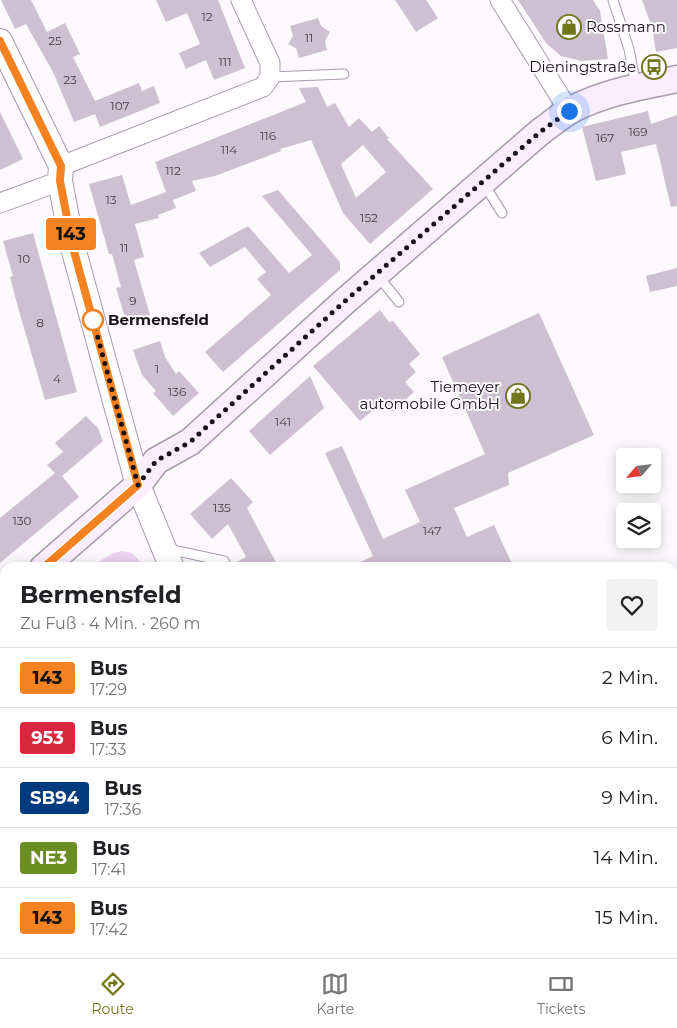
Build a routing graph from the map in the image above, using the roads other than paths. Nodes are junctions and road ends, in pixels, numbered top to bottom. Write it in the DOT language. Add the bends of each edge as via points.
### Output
graph roads {
  1 [pos="242,0"];
  2 [pos="500,0"];
  3 [pos="613,0"];
  4 [pos="0,41"];
  5 [pos="344,74"];
  6 [pos="270,77"];
  7 [pos="677,79"];
  8 [pos="636,86"];
  9 [pos="569,111"];
  10 [pos="61,173"];
  11 [pos="482,182"];
  12 [pos="0,203"];
  13 [pos="502,213"];
  14 [pos="376,274"];
  15 [pos="399,302"];
  16 [pos="138,485"];
  17 [pos="168,558"];
  18 [pos="50,562"];
  19 [pos="224,562"];
  1 -- 6 [label="street" via="270,63"];
  2 -- 9 [label="street"];
  3 -- 8 [label="lane" via="629,49"];
  4 -- 10 [label="street"];
  5 -- 6 [label="lane"];
  6 -- 10 [label="street" via="263,87"];
  7 -- 8 [label="main road"];
  8 -- 9 [label="main road"];
  9 -- 11 [label="main road"];
  10 -- 12 [label="street"];
  10 -- 16 [label="street" via="76,257"];
  11 -- 13 [label="lane"];
  11 -- 14 [label="main road"];
  14 -- 15 [label="lane"];
  14 -- 16 [label="main road" via="190,442 156,461"];
  16 -- 17 [label="street"];
  16 -- 18 [label="main road"];
  17 -- 19 [label="lane"];
}
